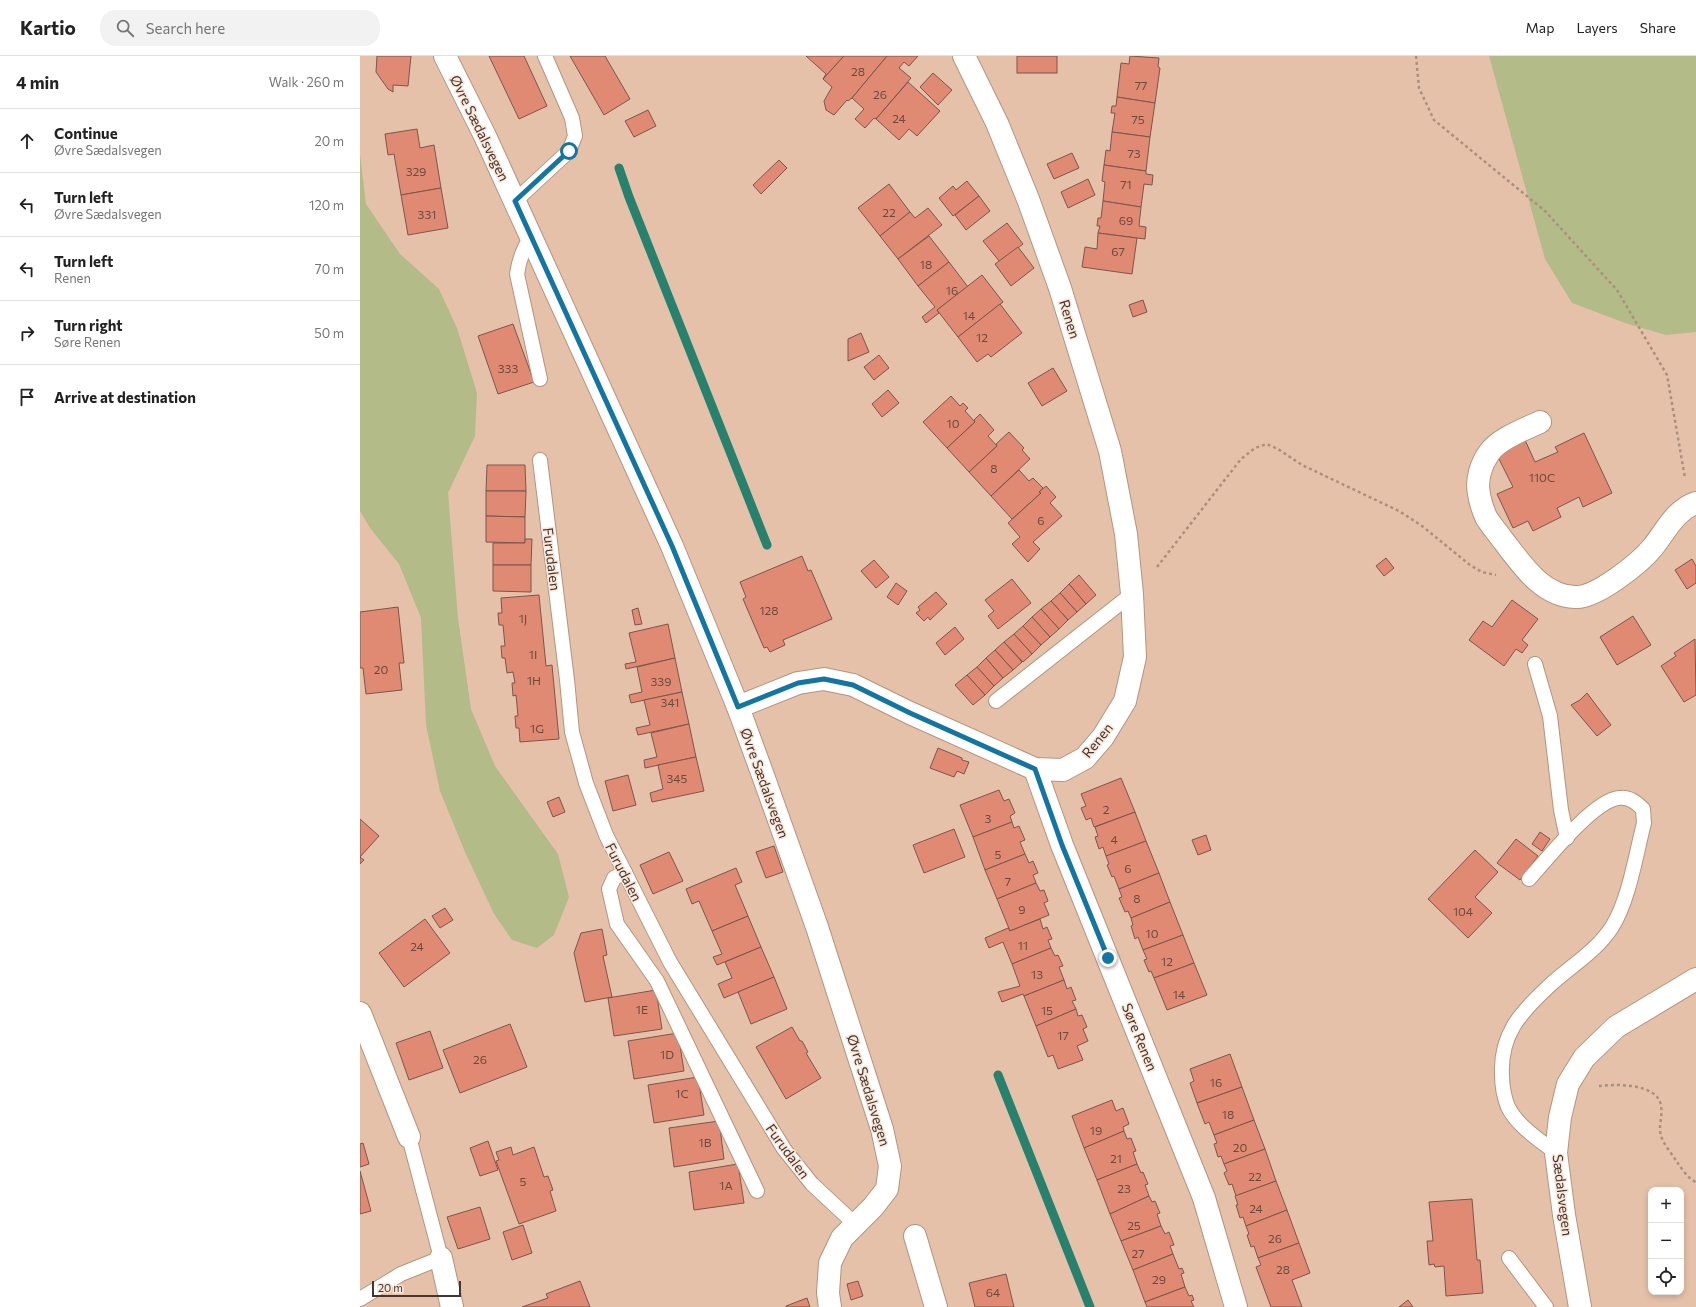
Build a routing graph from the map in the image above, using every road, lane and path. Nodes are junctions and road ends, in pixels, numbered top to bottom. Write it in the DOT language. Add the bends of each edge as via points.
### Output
graph roads {
  1 [pos="445,56"];
  2 [pos="545,56"];
  3 [pos="964,56"];
  4 [pos="1416,56"];
  5 [pos="515,201"];
  6 [pos="532,237"];
  7 [pos="540,380"];
  8 [pos="1540,422"];
  9 [pos="540,460"];
  10 [pos="1692,504"];
  11 [pos="1539,582"];
  12 [pos="1132,594"];
  13 [pos="1535,664"];
  14 [pos="996,701"];
  15 [pos="738,707"];
  16 [pos="1035,769"];
  17 [pos="1567,838"];
  18 [pos="624,872"];
  19 [pos="1529,879"];
  20 [pos="1696,980"];
  21 [pos="360,1013"];
  22 [pos="1575,1073"];
  23 [pos="409,1137"];
  24 [pos="1556,1153"];
  25 [pos="1696,1182"];
  26 [pos="757,1191"];
  27 [pos="855,1224"];
  28 [pos="915,1236"];
  29 [pos="441,1258"];
  30 [pos="1509,1258"];
  31 [pos="360,1299"];
  32 [pos="452,1307"];
  33 [pos="830,1307"];
  34 [pos="936,1307"];
  35 [pos="1236,1307"];
  36 [pos="1546,1307"];
  37 [pos="1580,1307"];
  1 -- 5 [label="street, Øvre Sædalsvegen"];
  2 -- 5 [label="lane, Øvre Sædalsvegen" via="572,118 575,136 569,151"];
  3 -- 12 [label="street, Renen" via="997,123 1060,288 1110,451 1126,534"];
  4 -- 10 [label="path" via="1419,88 1434,120 1545,212 1617,290 1667,375"];
  5 -- 6 [label="street, Øvre Sædalsvegen"];
  6 -- 7 [label="lane" via="523,249 517,274"];
  6 -- 15 [label="street, Øvre Sædalsvegen" via="672,546"];
  8 -- 11 [label="street" via="1506,439 1489,452 1479,473 1478,492 1486,517 1522,565"];
  9 -- 18 [label="lane, Furudalen" via="572,732 586,783 606,835"];
  10 -- 11 [label="street" via="1674,518 1652,549 1617,578 1590,595 1576,598 1556,593"];
  11 -- 12 [label="path" via="1482,572 1399,511 1302,465 1268,444 1255,448 1241,459 1166,556"];
  12 -- 14 [label="lane"];
  12 -- 16 [label="street, Renen" via="1135,657 1125,701 1103,737 1085,758 1063,770"];
  13 -- 17 [label="lane" via="1550,716 1561,810"];
  15 -- 16 [label="street, Renen" via="798,683 824,679 853,685"];
  15 -- 27 [label="street, Øvre Sædalsvegen" via="817,927 882,1129 890,1166 887,1189"];
  16 -- 35 [label="street, Søre Renen" via="1062,845 1204,1198"];
  17 -- 19 [label="lane"];
  17 -- 24 [label="lane" via="1592,811 1610,800 1621,797 1634,801 1643,810 1644,823 1624,900 1613,926 1601,942 1525,1010 1508,1036 1501,1058 1502,1086 1509,1108 1524,1128"];
  18 -- 26 [label="lane" via="614,878 609,889 617,924 658,981"];
  18 -- 27 [label="lane, Furudalen" via="670,962 784,1149 812,1184"];
  20 -- 22 [label="street, Sædalsvegen" via="1616,1027 1584,1058"];
  21 -- 23 [label="street"];
  22 -- 24 [label="street, Sædalsvegen" via="1568,1084 1561,1110"];
  22 -- 25 [label="path" via="1598,1086 1623,1084 1651,1092 1661,1104 1660,1128 1663,1141 1682,1169"];
  23 -- 29 [label="lane"];
  24 -- 37 [label="street, Sædalsvegen"];
  27 -- 33 [label="street" via="842,1238 830,1263"];
  28 -- 34 [label="street"];
  29 -- 31 [label="lane" via="401,1274"];
  29 -- 32 [label="street"];
  30 -- 36 [label="lane"];
}
